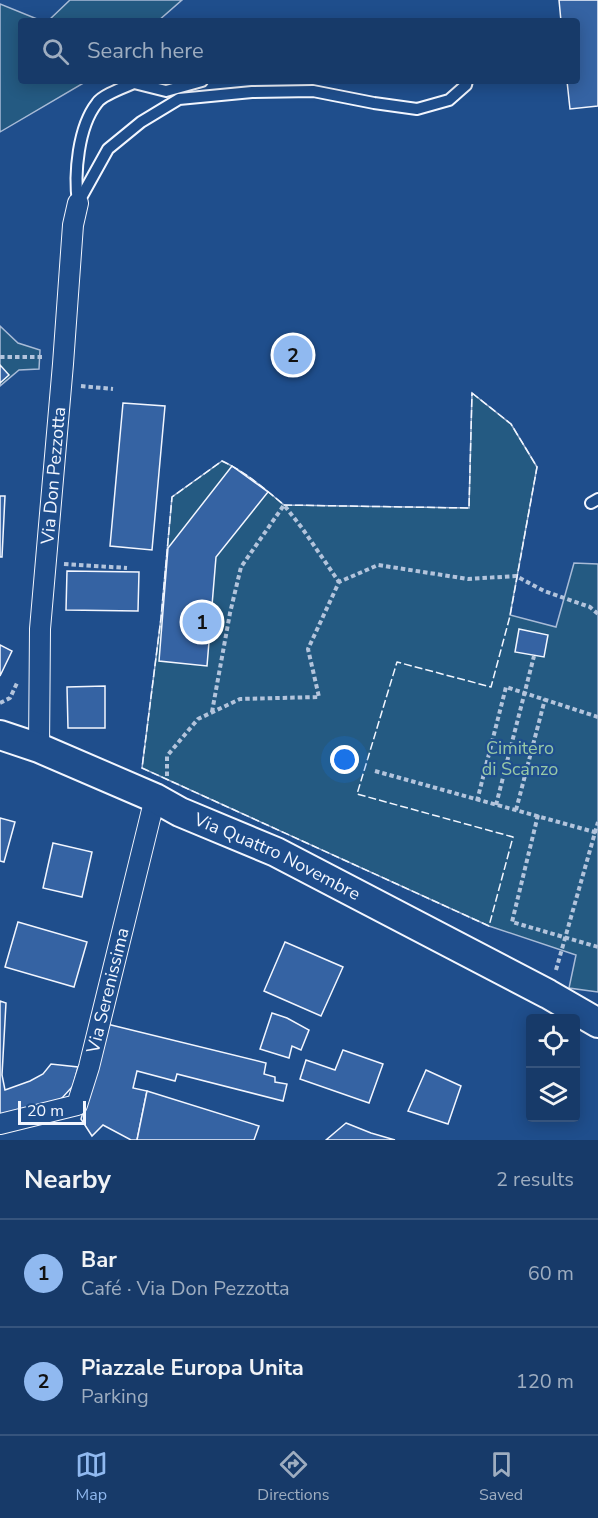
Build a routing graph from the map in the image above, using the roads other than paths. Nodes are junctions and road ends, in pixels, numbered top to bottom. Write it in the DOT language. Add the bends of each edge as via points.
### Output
graph roads {
  1 [pos="132,84"];
  2 [pos="138,84"];
  3 [pos="191,84"];
  4 [pos="466,84"];
  5 [pos="78,203"];
  6 [pos="0,735"];
  7 [pos="39,748"];
  8 [pos="155,798"];
  9 [pos="548,994"];
  10 [pos="598,1000"];
  11 [pos="598,1023"];
  12 [pos="0,1124"];
  1 -- 5 [label="lane" via="98,101 84,128 75,182"];
  2 -- 3 [label="lane" via="166,91"];
  4 -- 5 [label="lane" via="449,100 417,108 313,91 179,99 141,122 108,149"];
  5 -- 7 [label="street, Via Don Pezzotta" via="73,225 46,560 39,664"];
  6 -- 7 [label="street, Via Quattro Novembre"];
  7 -- 8 [label="street, Via Quattro Novembre"];
  8 -- 9 [label="street, Via Quattro Novembre" via="276,852"];
  8 -- 12 [label="street, Via Serenissima" via="77,1105"];
  9 -- 10 [label="street, Via Quattro Novembre"];
  9 -- 11 [label="street, Via Quattro Novembre"];
}
